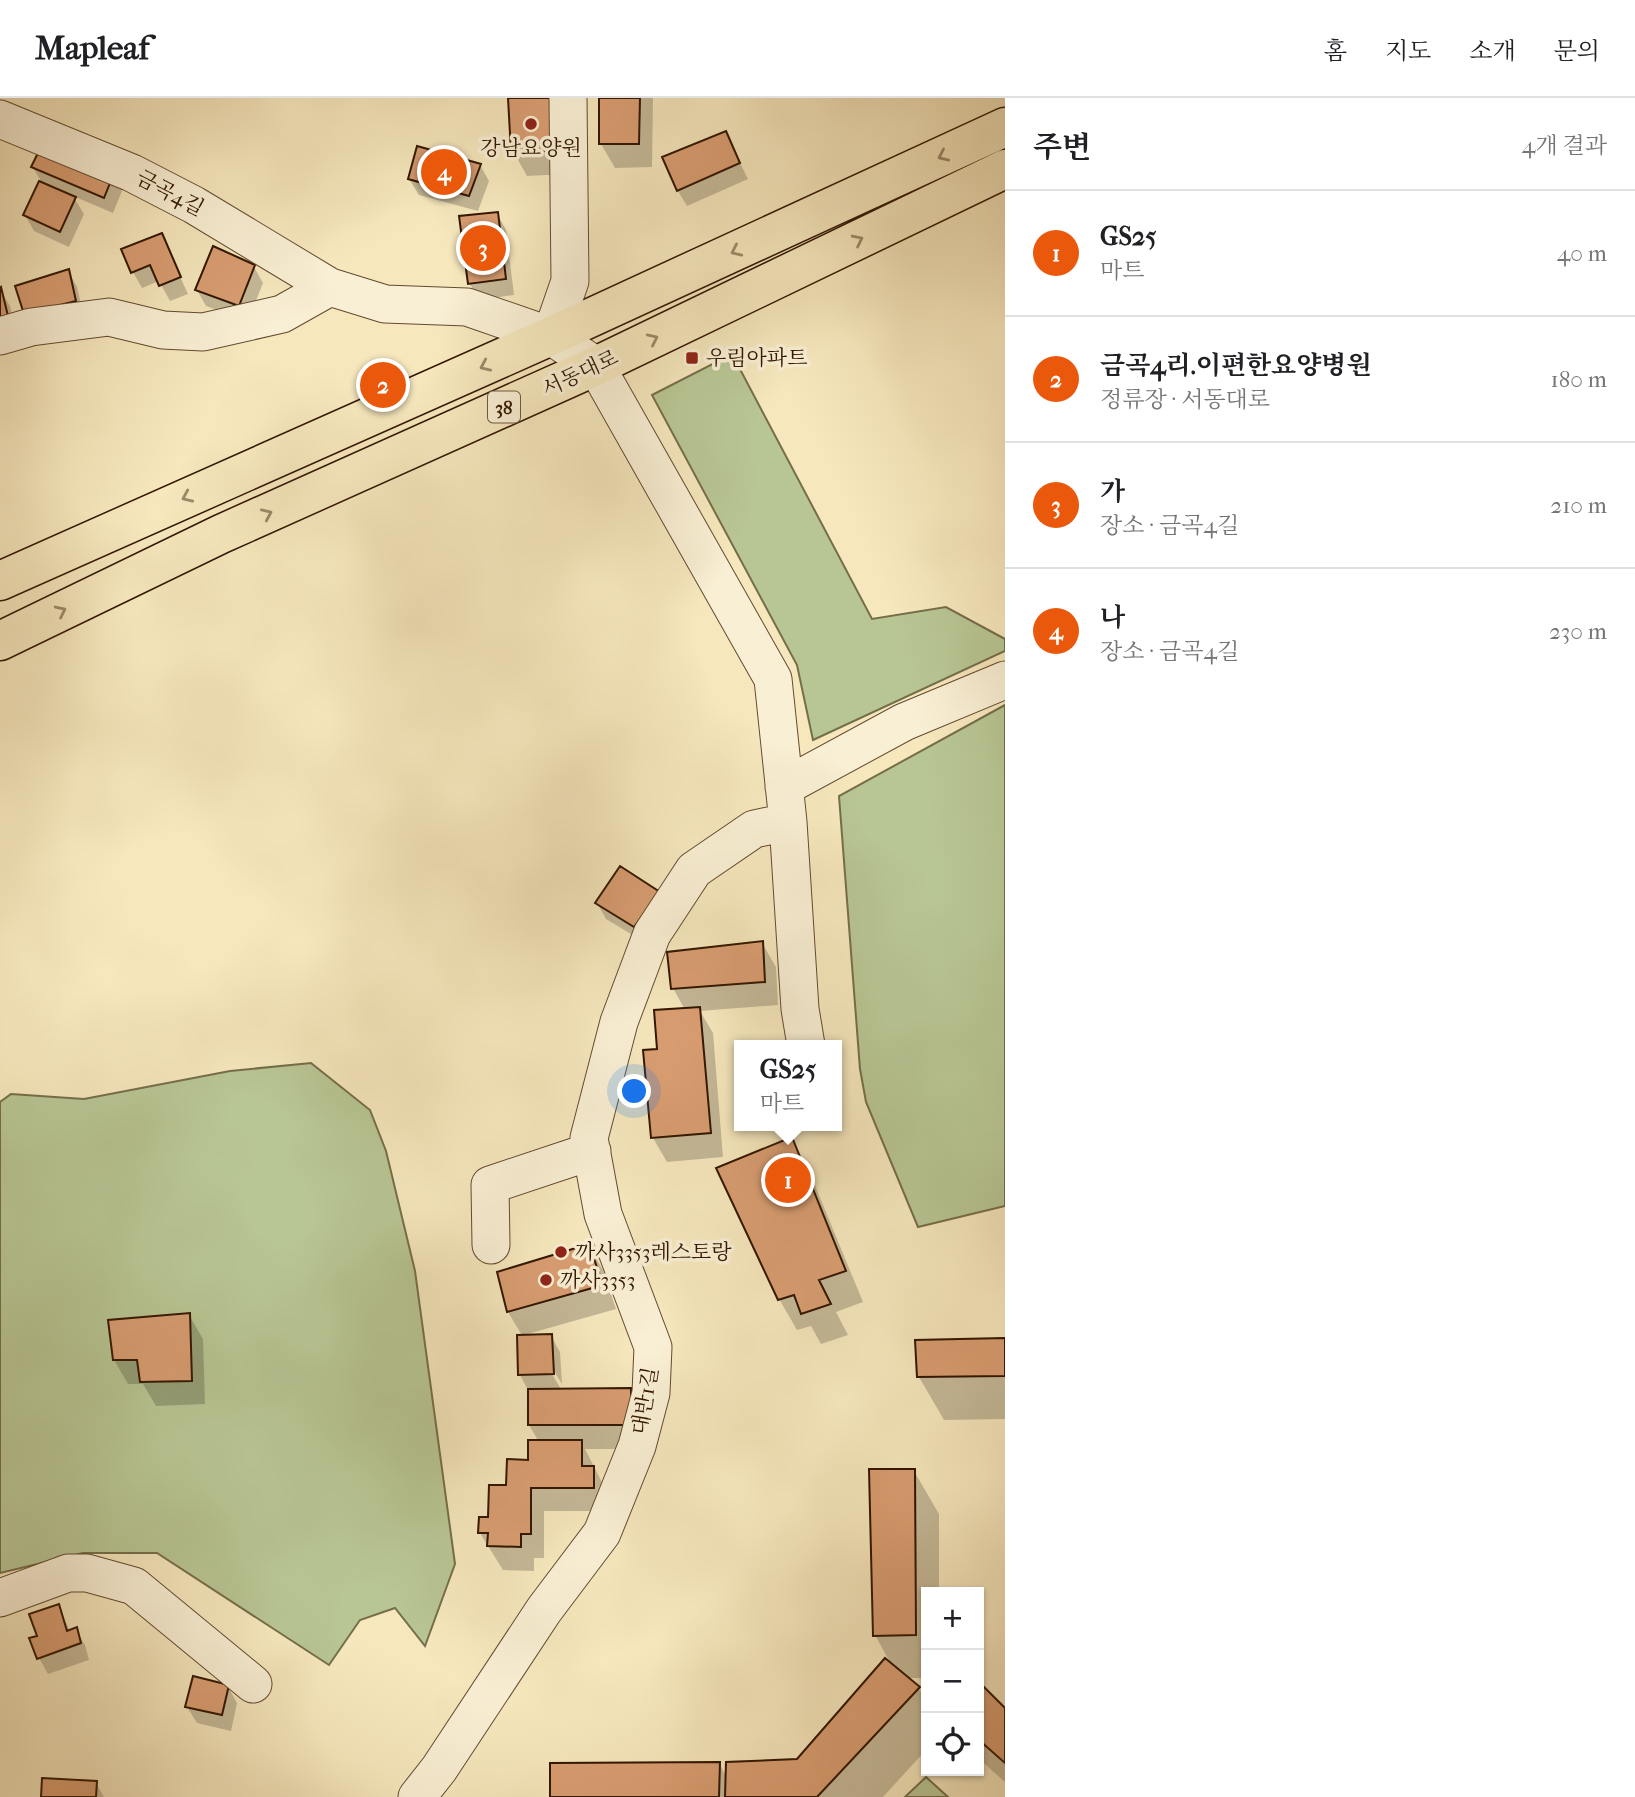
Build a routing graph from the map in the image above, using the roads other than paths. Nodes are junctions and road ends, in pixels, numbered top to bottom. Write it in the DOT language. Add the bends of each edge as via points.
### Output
graph roads {
  1 [pos="568,98"];
  2 [pos="0,119"];
  3 [pos="1005,127"];
  4 [pos="1005,169"];
  5 [pos="330,287"];
  6 [pos="0,336"];
  7 [pos="551,337"];
  8 [pos="596,366"];
  9 [pos="0,581"];
  10 [pos="0,641"];
  11 [pos="1005,680"];
  12 [pos="786,805"];
  13 [pos="805,1040"];
  14 [pos="592,1151"];
  15 [pos="491,1245"];
  16 [pos="0,1598"];
  17 [pos="253,1684"];
  18 [pos="417,1797"];
  1 -- 7 [label="street" via="570,281"];
  2 -- 5 [label="street, 금곡4길" via="132,173"];
  3 -- 7 [label="main road, 38, one-way"];
  8 -- 4 [label="main road, 서동대로 / 38, one-way"];
  5 -- 6 [label="street" via="282,314 203,332 163,331 109,317"];
  5 -- 7 [label="street, 금곡4길" via="385,304 467,307"];
  7 -- 8 [label="street, 금곡4길"];
  7 -- 9 [label="main road, 38, one-way"];
  10 -- 8 [label="main road, 서동대로 / 38, one-way" via="221,534"];
  8 -- 12 [label="street" via="774,680"];
  11 -- 12 [label="street, 대반1길" via="904,722"];
  12 -- 13 [label="street"];
  12 -- 14 [label="street, 대반1길" via="694,870 652,934 619,1021 589,1138"];
  14 -- 15 [label="street" via="489,1185"];
  14 -- 18 [label="street, 대반1길" via="603,1214 653,1347 651,1393 637,1446 602,1533 544,1609"];
  16 -- 17 [label="street" via="68,1573 87,1573 134,1586"];
}
